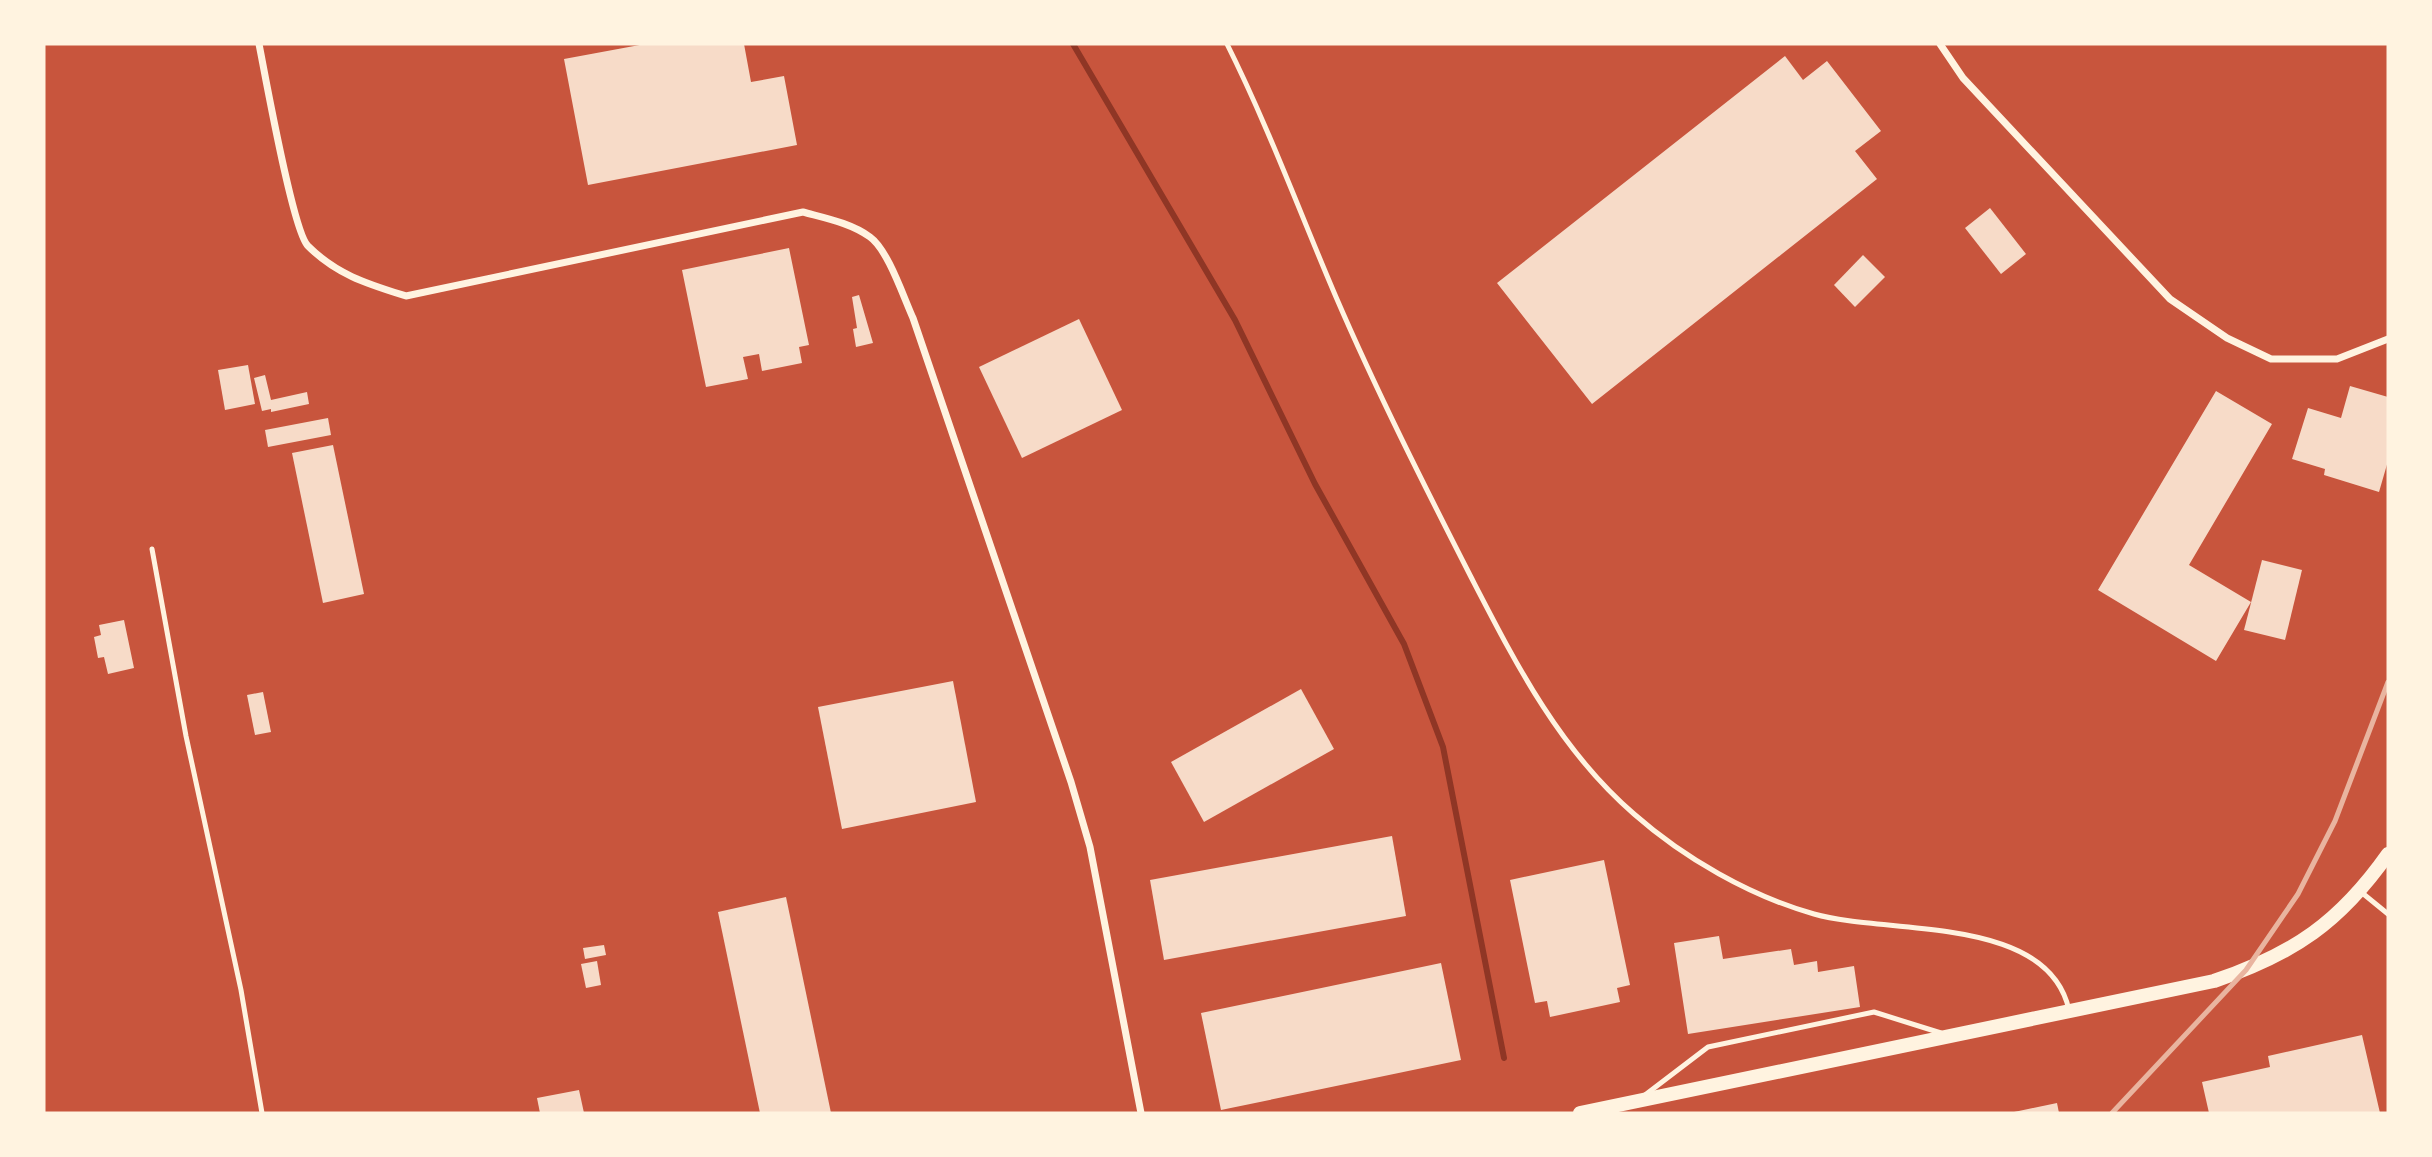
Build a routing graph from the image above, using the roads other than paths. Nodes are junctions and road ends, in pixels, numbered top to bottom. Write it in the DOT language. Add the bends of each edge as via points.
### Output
graph roads {
  1 [pos="259,44"];
  2 [pos="1227,44"];
  3 [pos="1940,44"];
  4 [pos="2388,339"];
  5 [pos="152,550"];
  6 [pos="2387,858"];
  7 [pos="2361,892"];
  8 [pos="2388,914"];
  9 [pos="2069,1013"];
  10 [pos="1953,1037"];
  11 [pos="1637,1101"];
  12 [pos="262,1113"];
  13 [pos="1141,1113"];
  14 [pos="1580,1113"];
  1 -- 13 [label="street" via="305,244 361,282 406,296 803,212 871,237 889,264 913,318 1071,782 1090,846"];
  2 -- 9 [label="lane" via="1338,301 1446,529 1524,677 1592,772 1656,832 1736,881 1816,915 2000,943 2037,962 2059,982"];
  3 -- 4 [label="street" via="1963,78 2170,299 2227,338 2271,359 2337,359"];
  5 -- 12 [label="lane"];
  6 -- 7 [label="main road"];
  7 -- 8 [label="lane"];
  7 -- 9 [label="main road" via="2311,937 2246,970"];
  9 -- 10 [label="main road"];
  10 -- 11 [label="main road"];
  10 -- 11 [label="lane" via="1874,1012 1708,1046"];
  11 -- 14 [label="main road"];
}
